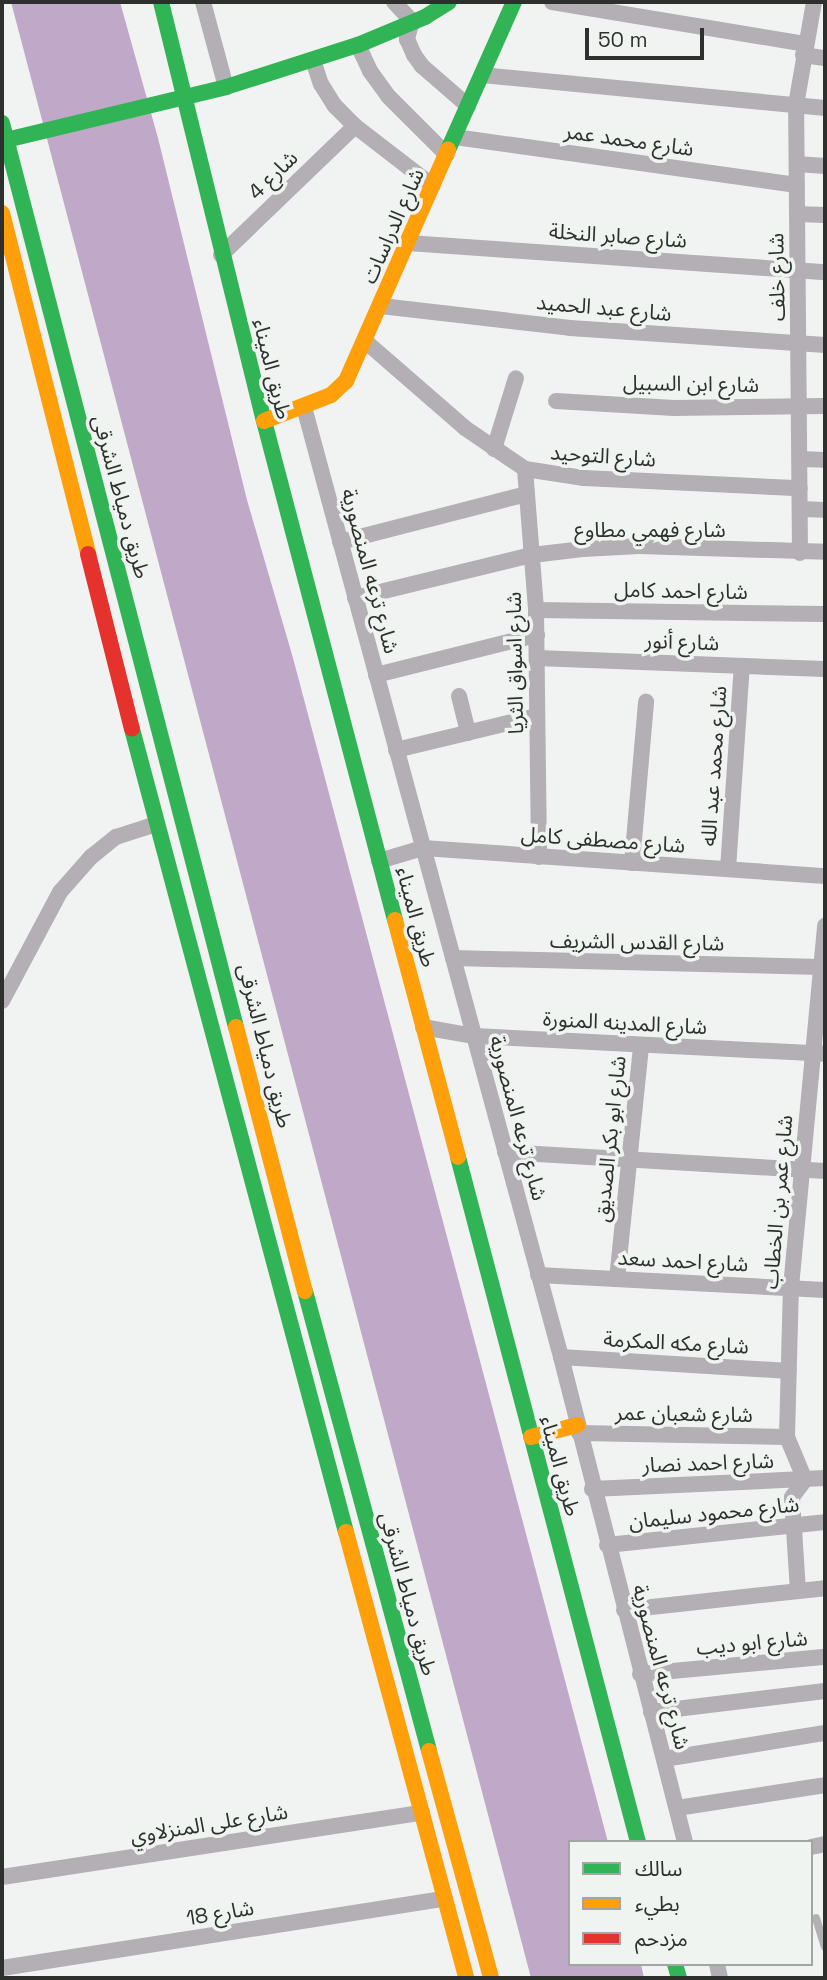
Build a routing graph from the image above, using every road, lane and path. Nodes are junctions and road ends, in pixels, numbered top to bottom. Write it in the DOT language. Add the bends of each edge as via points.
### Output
graph roads {
  1 [pos="161,2"];
  2 [pos="203,2"];
  3 [pos="394,2"];
  4 [pos="449,2"];
  5 [pos="492,2"];
  6 [pos="552,2"];
  7 [pos="814,2"];
  8 [pos="512,6"];
  9 [pos="412,21"];
  10 [pos="358,45"];
  11 [pos="804,50"];
  12 [pos="825,58"];
  13 [pos="313,60"];
  14 [pos="482,75"];
  15 [pos="226,87"];
  16 [pos="187,97"];
  17 [pos="796,105"];
  18 [pos="468,106"];
  19 [pos="825,108"];
  20 [pos="355,125"];
  21 [pos="4,131"];
  22 [pos="455,137"];
  23 [pos="447,155"];
  24 [pos="797,164"];
  25 [pos="825,166"];
  26 [pos="797,185"];
  27 [pos="433,186"];
  28 [pos="2,213"];
  29 [pos="798,214"];
  30 [pos="825,215"];
  31 [pos="408,243"];
  32 [pos="221,255"];
  33 [pos="8,266"];
  34 [pos="797,270"];
  35 [pos="825,272"];
  36 [pos="380,306"];
  37 [pos="365,341"];
  38 [pos="799,344"];
  39 [pos="825,345"];
  40 [pos="516,378"];
  41 [pos="556,401"];
  42 [pos="800,405"];
  43 [pos="825,406"];
  44 [pos="304,407"];
  45 [pos="264,421"];
  46 [pos="494,449"];
  47 [pos="800,458"];
  48 [pos="825,460"];
  49 [pos="525,469"];
  50 [pos="800,488"];
  51 [pos="527,494"];
  52 [pos="800,509"];
  53 [pos="825,510"];
  54 [pos="340,542"];
  55 [pos="800,552"];
  56 [pos="825,552"];
  57 [pos="532,555"];
  58 [pos="355,598"];
  59 [pos="536,610"];
  60 [pos="825,614"];
  61 [pos="537,635"];
  62 [pos="537,658"];
  63 [pos="742,666"];
  64 [pos="825,669"];
  65 [pos="376,675"];
  66 [pos="459,696"];
  67 [pos="646,702"];
  68 [pos="537,716"];
  69 [pos="468,733"];
  70 [pos="396,750"];
  71 [pos="156,824"];
  72 [pos="423,848"];
  73 [pos="538,857"];
  74 [pos="379,861"];
  75 [pos="632,863"];
  76 [pos="728,869"];
  77 [pos="825,876"];
  78 [pos="825,926"];
  79 [pos="453,958"];
  80 [pos="821,967"];
  81 [pos="2,1001"];
  82 [pos="423,1027"];
  83 [pos="474,1036"];
  84 [pos="641,1045"];
  85 [pos="819,1054"];
  86 [pos="505,1152"];
  87 [pos="629,1159"];
  88 [pos="802,1169"];
  89 [pos="825,1171"];
  90 [pos="538,1275"];
  91 [pos="617,1279"];
  92 [pos="791,1287"];
  93 [pos="825,1290"];
  94 [pos="319,1345"];
  95 [pos="297,1352"];
  96 [pos="561,1357"];
  97 [pos="789,1370"];
  98 [pos="578,1429"];
  99 [pos="531,1437"];
  100 [pos="787,1437"];
  101 [pos="825,1478"];
  102 [pos="805,1480"];
  103 [pos="593,1489"];
  104 [pos="825,1522"];
  105 [pos="794,1525"];
  106 [pos="607,1545"];
  107 [pos="825,1588"];
  108 [pos="799,1591"];
  109 [pos="624,1610"];
  110 [pos="825,1657"];
  111 [pos="640,1674"];
  112 [pos="825,1690"];
  113 [pos="651,1713"];
  114 [pos="825,1733"];
  115 [pos="664,1759"];
  116 [pos="825,1784"];
  117 [pos="677,1808"];
  118 [pos="422,1813"];
  119 [pos="637,1840"];
  120 [pos="685,1840"];
  121 [pos="2,1877"];
  122 [pos="445,1899"];
  123 [pos="816,1918"];
  124 [pos="825,1947"];
  125 [pos="2,1968"];
  126 [pos="466,1978"];
  127 [pos="491,1978"];
  1 -- 16 [label="main road, طريق الميناء"];
  2 -- 15 [label="street"];
  3 -- 9 [label="street"];
  4 -- 9 [label="main road"];
  5 -- 8 [label="main road"];
  6 -- 11 [label="street"];
  7 -- 11 [label="street, شارع خلف"];
  8 -- 14 [label="main road, شارع الدراسات"];
  9 -- 10 [label="main road"];
  9 -- 18 [label="street" via="407,39 414,55"];
  10 -- 13 [label="main road"];
  10 -- 23 [label="street" via="388,96"];
  11 -- 12 [label="street"];
  11 -- 17 [label="street, شارع خلف"];
  13 -- 15 [label="main road"];
  13 -- 20 [label="street" via="335,106"];
  14 -- 17 [label="street"];
  14 -- 18 [label="main road, شارع الدراسات"];
  15 -- 16 [label="main road"];
  16 -- 21 [label="main road" via="40,132"];
  16 -- 32 [label="main road, طريق الميناء"];
  17 -- 19 [label="street"];
  17 -- 24 [label="street, شارع خلف"];
  18 -- 22 [label="main road, شارع الدراسات"];
  20 -- 27 [label="street"];
  20 -- 32 [label="street, شارع 4"];
  21 -- 94 [label="main road, طريق دمياط الشرقى"];
  22 -- 23 [label="main road, شارع الدراسات"];
  22 -- 26 [label="street, شارع محمد عمر"];
  23 -- 27 [label="main road, شارع الدراسات"];
  24 -- 25 [label="street"];
  24 -- 26 [label="street, شارع خلف"];
  26 -- 29 [label="street, شارع خلف"];
  27 -- 31 [label="main road, شارع الدراسات"];
  28 -- 33 [label="main road, طريق دمياط الشرقى"];
  29 -- 30 [label="street"];
  29 -- 34 [label="street, شارع خلف"];
  31 -- 34 [label="street, شارع صابر النخلة"];
  31 -- 36 [label="main road, شارع الدراسات"];
  32 -- 45 [label="main road, طريق الميناء"];
  33 -- 71 [label="main road, طريق دمياط الشرقى"];
  34 -- 35 [label="street, شارع صابر النخلة"];
  34 -- 38 [label="street, شارع خلف"];
  36 -- 37 [label="main road, شارع الدراسات"];
  36 -- 38 [label="street, شارع عبد الحميد" via="570,328"];
  37 -- 44 [label="main road, شارع الدراسات" via="346,381 331,395"];
  37 -- 46 [label="street, شارع التوحيد"];
  38 -- 39 [label="street, شارع عبد الحميد"];
  38 -- 42 [label="street, شارع خلف"];
  40 -- 46 [label="street"];
  41 -- 42 [label="street, شارع ابن السبيل" via="674,408"];
  42 -- 43 [label="street, شارع ابن السبيل"];
  42 -- 47 [label="street, شارع خلف"];
  44 -- 45 [label="main road, شارع الدراسات"];
  44 -- 54 [label="street, شارع ترعه المنصورية"];
  45 -- 74 [label="main road, طريق الميناء"];
  46 -- 49 [label="street, شارع التوحيد"];
  47 -- 48 [label="street"];
  47 -- 50 [label="street, شارع خلف"];
  49 -- 50 [label="street, شارع التوحيد" via="584,478"];
  49 -- 51 [label="street, شارع اسواق الثريا"];
  50 -- 52 [label="street, شارع خلف"];
  51 -- 54 [label="street"];
  51 -- 57 [label="street, شارع اسواق الثريا"];
  52 -- 53 [label="street"];
  52 -- 55 [label="street, شارع خلف"];
  54 -- 58 [label="street, شارع ترعه المنصورية"];
  55 -- 56 [label="street, شارع فهمي مطاوع"];
  55 -- 57 [label="street, شارع فهمي مطاوع" via="639,546"];
  57 -- 58 [label="street, شارع فهمي مطاوع"];
  57 -- 59 [label="street, شارع اسواق الثريا"];
  58 -- 65 [label="street, شارع ترعه المنصورية"];
  59 -- 60 [label="street, شارع احمد كامل"];
  59 -- 61 [label="street, شارع اسواق الثريا"];
  61 -- 62 [label="street, شارع اسواق الثريا"];
  61 -- 65 [label="street"];
  62 -- 63 [label="street, شارع أنور"];
  62 -- 68 [label="street, شارع اسواق الثريا"];
  63 -- 64 [label="street, شارع أنور"];
  63 -- 76 [label="street, شارع محمد عبد الله"];
  65 -- 70 [label="street, شارع ترعه المنصورية"];
  66 -- 69 [label="street"];
  67 -- 75 [label="street"];
  68 -- 69 [label="street"];
  68 -- 73 [label="street, شارع اسواق الثريا"];
  69 -- 70 [label="street"];
  70 -- 72 [label="street, شارع ترعه المنصورية"];
  71 -- 81 [label="street" via="116,837 60,892"];
  71 -- 95 [label="main road, طريق دمياط الشرقى"];
  72 -- 73 [label="street, شارع مصطفى كامل"];
  72 -- 74 [label="street, شارع مصطفى كامل"];
  72 -- 79 [label="street, شارع ترعه المنصورية"];
  73 -- 75 [label="street, شارع مصطفى كامل"];
  74 -- 82 [label="main road, طريق الميناء"];
  75 -- 76 [label="street, شارع مصطفى كامل"];
  76 -- 77 [label="street, شارع مصطفى كامل"];
  78 -- 80 [label="street, شارع عمر بن الخطاب"];
  79 -- 80 [label="street, شارع القدس الشريف"];
  79 -- 83 [label="street, شارع ترعه المنصورية"];
  80 -- 85 [label="street, شارع عمر بن الخطاب"];
  82 -- 83 [label="street, شارع المدينه المنورة"];
  82 -- 99 [label="main road, طريق الميناء"];
  83 -- 84 [label="street, شارع المدينه المنورة"];
  83 -- 86 [label="street, شارع ترعه المنصورية"];
  84 -- 85 [label="street, شارع المدينه المنورة"];
  84 -- 87 [label="street, شارع ابو بكر الصديق"];
  85 -- 88 [label="street, شارع عمر بن الخطاب"];
  86 -- 87 [label="street"];
  86 -- 90 [label="street, شارع ترعه المنصورية"];
  87 -- 88 [label="street"];
  87 -- 91 [label="street, شارع ابو بكر الصديق"];
  88 -- 89 [label="street"];
  88 -- 92 [label="street, شارع عمر بن الخطاب"];
  90 -- 91 [label="street, شارع احمد سعد"];
  90 -- 96 [label="street, شارع ترعه المنصورية"];
  91 -- 92 [label="street, شارع احمد سعد"];
  92 -- 93 [label="street, شارع احمد سعد"];
  92 -- 97 [label="street, شارع عمر بن الخطاب"];
  94 -- 95 [label="main road"];
  94 -- 127 [label="main road, طريق دمياط الشرقى"];
  95 -- 118 [label="main road, طريق دمياط الشرقى"];
  96 -- 97 [label="street, شارع مكه المكرمة"];
  96 -- 98 [label="street, شارع ترعه المنصورية"];
  97 -- 100 [label="street, شارع عمر بن الخطاب"];
  98 -- 99 [label="main road"];
  98 -- 100 [label="street, شارع شعبان عمر"];
  98 -- 103 [label="street, شارع ترعه المنصورية"];
  99 -- 119 [label="main road, طريق الميناء"];
  100 -- 102 [label="street, شارع عمر بن الخطاب"];
  101 -- 102 [label="street, شارع احمد نصار"];
  102 -- 103 [label="street, شارع احمد نصار"];
  102 -- 105 [label="street" via="792,1497"];
  103 -- 106 [label="street, شارع ترعه المنصورية"];
  104 -- 105 [label="street, شارع محمود سليمان"];
  105 -- 106 [label="street, شارع محمود سليمان"];
  105 -- 108 [label="street"];
  106 -- 109 [label="street, شارع ترعه المنصورية"];
  107 -- 108 [label="street"];
  108 -- 109 [label="street"];
  109 -- 111 [label="street, شارع ترعه المنصورية"];
  110 -- 111 [label="street, شارع ابو ديب"];
  111 -- 113 [label="street, شارع ترعه المنصورية"];
  112 -- 113 [label="street"];
  113 -- 115 [label="street, شارع ترعه المنصورية"];
  114 -- 115 [label="street"];
  115 -- 117 [label="street, شارع ترعه المنصورية"];
  116 -- 117 [label="street"];
  117 -- 120 [label="street, شارع ترعه المنصورية"];
  118 -- 121 [label="street, شارع على المنزلاوي"];
  118 -- 122 [label="main road, طريق دمياط الشرقى"];
  122 -- 125 [label="street, شارع 18"];
  122 -- 126 [label="main road, طريق دمياط الشرقى"];
  123 -- 124 [label="lane"];
}
